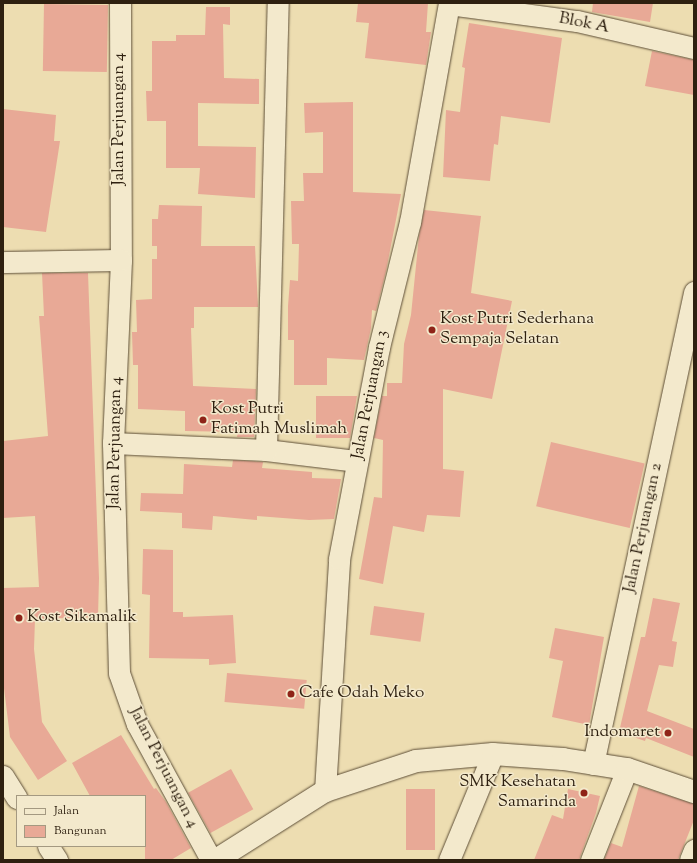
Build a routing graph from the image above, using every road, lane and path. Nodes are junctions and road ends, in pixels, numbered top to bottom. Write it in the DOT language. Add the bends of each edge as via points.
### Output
graph roads {
  1 [pos="120,3"];
  2 [pos="278,3"];
  3 [pos="449,4"];
  4 [pos="578,12"];
  5 [pos="694,48"];
  6 [pos="121,260"];
  7 [pos="3,262"];
  8 [pos="694,292"];
  9 [pos="113,443"];
  10 [pos="266,450"];
  11 [pos="357,461"];
  12 [pos="493,754"];
  13 [pos="593,764"];
  14 [pos="627,769"];
  15 [pos="3,776"];
  16 [pos="325,791"];
  17 [pos="694,792"];
  18 [pos="16,796"];
  19 [pos="49,847"];
  20 [pos="694,850"];
  21 [pos="57,860"];
  22 [pos="211,860"];
  23 [pos="216,860"];
  24 [pos="449,860"];
  25 [pos="591,860"];
  26 [pos="690,860"];
  1 -- 6 [label="street, Jalan Perjuangan 4"];
  2 -- 10 [label="street"];
  3 -- 4 [label="street, Blok A"];
  3 -- 11 [label="street, Jalan Perjuangan 3" via="410,222 378,348"];
  4 -- 5 [label="street, Blok A"];
  6 -- 7 [label="street"];
  6 -- 9 [label="street, Jalan Perjuangan 4"];
  8 -- 13 [label="street, Jalan Perjuangan 2"];
  9 -- 10 [label="street"];
  9 -- 22 [label="street, Jalan Perjuangan 4" via="119,673 137,724"];
  10 -- 11 [label="street"];
  11 -- 16 [label="street, Jalan Perjuangan 3" via="339,559"];
  12 -- 13 [label="street"];
  12 -- 16 [label="street" via="416,761"];
  12 -- 24 [label="street"];
  13 -- 14 [label="street"];
  14 -- 17 [label="street"];
  14 -- 25 [label="street"];
  15 -- 18 [label="street"];
  16 -- 23 [label="street"];
  19 -- 21 [label="street"];
  20 -- 26 [label="street"];
}
